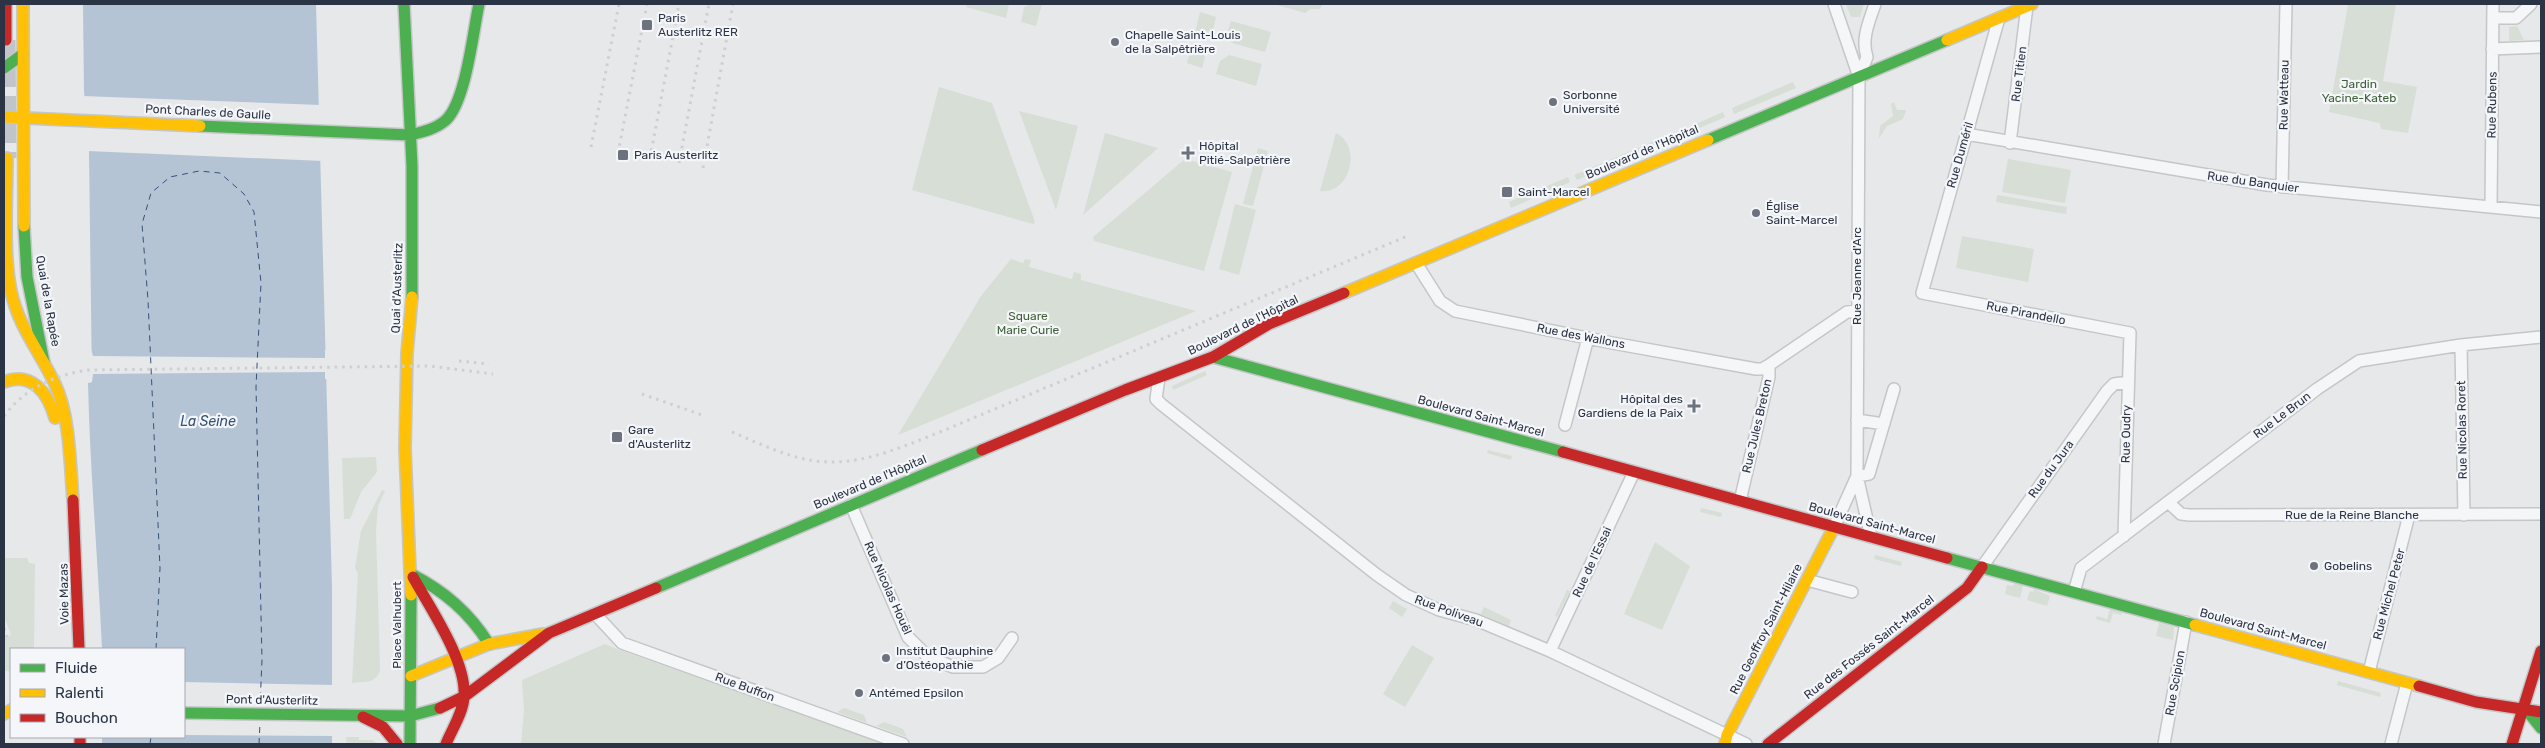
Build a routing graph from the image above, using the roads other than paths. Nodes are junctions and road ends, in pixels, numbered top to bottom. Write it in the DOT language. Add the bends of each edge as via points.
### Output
graph roads {
  1 [pos="6,4"];
  2 [pos="23,4"];
  3 [pos="404,4"];
  4 [pos="478,4"];
  5 [pos="1834,4"];
  6 [pos="1875,4"];
  7 [pos="2286,4"];
  8 [pos="2493,4"];
  9 [pos="2531,4"];
  10 [pos="2030,5"];
  11 [pos="1999,18"];
  12 [pos="2493,18"];
  13 [pos="6,40"];
  14 [pos="2541,47"];
  15 [pos="2492,49"];
  16 [pos="24,54"];
  17 [pos="4,68"];
  18 [pos="1859,77"];
  19 [pos="4,116"];
  20 [pos="24,117"];
  21 [pos="1966,134"];
  22 [pos="410,135"];
  23 [pos="2010,143"];
  24 [pos="7,158"];
  25 [pos="2282,187"];
  26 [pos="2491,206"];
  27 [pos="2541,212"];
  28 [pos="1416,263"];
  29 [pos="1922,293"];
  30 [pos="1857,311"];
  31 [pos="2130,333"];
  32 [pos="2541,336"];
  33 [pos="1588,338"];
  34 [pos="2461,345"];
  35 [pos="1213,357"];
  36 [pos="44,362"];
  37 [pos="1769,365"];
  38 [pos="1158,378"];
  39 [pos="4,382"];
  40 [pos="2128,382"];
  41 [pos="1894,389"];
  42 [pos="1857,420"];
  43 [pos="1884,424"];
  44 [pos="1565,425"];
  45 [pos="1634,472"];
  46 [pos="1857,476"];
  47 [pos="1740,501"];
  48 [pos="2168,502"];
  49 [pos="851,505"];
  50 [pos="2541,514"];
  51 [pos="2409,515"];
  52 [pos="2464,515"];
  53 [pos="1834,527"];
  54 [pos="2124,536"];
  55 [pos="76,537"];
  56 [pos="1870,537"];
  57 [pos="1982,567"];
  58 [pos="411,574"];
  59 [pos="1807,580"];
  60 [pos="1852,592"];
  61 [pos="2074,592"];
  62 [pos="596,615"];
  63 [pos="2186,622"];
  64 [pos="549,633"];
  65 [pos="1012,638"];
  66 [pos="489,644"];
  67 [pos="79,648"];
  68 [pos="2541,650"];
  69 [pos="1550,651"];
  70 [pos="453,658"];
  71 [pos="2369,672"];
  72 [pos="411,676"];
  73 [pos="2408,683"];
  74 [pos="465,696"];
  75 [pos="2524,708"];
  76 [pos="2541,712"];
  77 [pos="185,713"];
  78 [pos="359,715"];
  79 [pos="410,716"];
  80 [pos="2541,728"];
  81 [pos="1726,740"];
  82 [pos="397,744"];
  83 [pos="410,744"];
  84 [pos="446,744"];
  85 [pos="903,744"];
  86 [pos="1746,744"];
  87 [pos="1768,744"];
  88 [pos="2164,744"];
  89 [pos="2391,744"];
  90 [pos="2512,744"];
  1 -- 13 [label="main road"];
  2 -- 16 [label="main road, Quai de la Rapée"];
  3 -- 22 [label="main road, Quai d'Austerlitz"];
  4 -- 22 [label="main road, Pont Charles de Gaulle" via="459,94 451,114 436,127"];
  5 -- 18 [label="street"];
  6 -- 18 [label="street" via="1864,38 1867,57"];
  7 -- 25 [label="street, Rue Watteau"];
  8 -- 12 [label="street, Rue Rubens"];
  9 -- 12 [label="street" via="2516,18"];
  10 -- 11 [label="main road, Boulevard de l'Hôpital"];
  10 -- 23 [label="street, Rue Titien"];
  11 -- 18 [label="main road, Boulevard de l'Hôpital"];
  11 -- 21 [label="street, Rue Duméril"];
  12 -- 15 [label="street, Rue Rubens"];
  14 -- 15 [label="street"];
  15 -- 26 [label="street, Rue Rubens"];
  16 -- 17 [label="main road"];
  16 -- 20 [label="main road, Quai de la Rapée"];
  18 -- 28 [label="main road, Boulevard de l'Hôpital"];
  18 -- 30 [label="street, Rue Jeanne d'Arc"];
  19 -- 20 [label="main road, Pont Charles de Gaulle"];
  20 -- 22 [label="main road, Pont Charles de Gaulle"];
  20 -- 36 [label="main road, Quai de la Rapée" via="26,267"];
  21 -- 23 [label="street, Rue du Banquier"];
  21 -- 29 [label="street, Rue Duméril"];
  22 -- 58 [label="main road, Quai d'Austerlitz" via="412,306 407,353 405,448"];
  23 -- 25 [label="street, Rue du Banquier"];
  24 -- 36 [label="main road, Quai de la Rapée" via="11,292 24,329"];
  25 -- 26 [label="street, Rue du Banquier"];
  26 -- 27 [label="street, Rue du Banquier"];
  28 -- 33 [label="street, Rue des Wallons" via="1440,301 1455,311"];
  28 -- 35 [label="main road, Boulevard de l'Hôpital" via="1270,324"];
  29 -- 31 [label="street, Rue Pirandello"];
  30 -- 37 [label="street, Rue Jules Breton" via="1847,312"];
  30 -- 42 [label="street, Rue Jeanne d'Arc"];
  31 -- 40 [label="street, Rue Oudry"];
  32 -- 34 [label="street, Rue Le Brun"];
  33 -- 37 [label="street, Rue des Wallons" via="1756,369"];
  33 -- 44 [label="street"];
  34 -- 48 [label="street, Rue Le Brun" via="2359,361"];
  34 -- 52 [label="street, Rue Nicolas Roret"];
  35 -- 38 [label="main road, Boulevard de l'Hôpital"];
  35 -- 45 [label="main road, Boulevard Saint-Marcel"];
  36 -- 55 [label="main road, Quai de la Rapée" via="56,385 67,429"];
  37 -- 47 [label="street, Rue Jules Breton" via="1769,377"];
  38 -- 49 [label="main road, Boulevard de l'Hôpital"];
  38 -- 69 [label="street, Rue Poliveau" via="1156,399 1161,404 1384,580 1406,595 1439,610 1476,620"];
  39 -- 55 [label="main road" via="13,378 31,380 49,401 60,449 66,506"];
  40 -- 54 [label="street, Rue Oudry"];
  40 -- 57 [label="street, Rue du Jura" via="2114,384 2107,391"];
  41 -- 43 [label="street"];
  42 -- 43 [label="street"];
  42 -- 46 [label="street, Rue Jeanne d'Arc"];
  43 -- 46 [label="street" via="1869,474"];
  45 -- 47 [label="main road, Boulevard Saint-Marcel"];
  45 -- 69 [label="street, Rue de l'Essai"];
  46 -- 53 [label="street, Rue Jeanne d'Arc"];
  46 -- 56 [label="street, Rue Jeanne d'Arc"];
  47 -- 53 [label="main road, Boulevard Saint-Marcel"];
  48 -- 51 [label="street, Rue de la Reine Blanche" via="2180,514 2189,516"];
  48 -- 54 [label="street, Rue Le Brun"];
  49 -- 62 [label="main road, Boulevard de l'Hôpital" via="710,563"];
  49 -- 65 [label="street, Rue Nicolas Houël" via="908,637 927,656 953,667 983,667 998,658"];
  50 -- 52 [label="street, Rue de la Reine Blanche"];
  51 -- 52 [label="street, Rue de la Reine Blanche"];
  51 -- 71 [label="street, Rue Michel Peter"];
  53 -- 56 [label="main road, Boulevard Saint-Marcel"];
  53 -- 59 [label="main road, Rue Geoffroy Saint-Hilaire"];
  54 -- 61 [label="street, Rue Le Brun" via="2081,568"];
  55 -- 67 [label="main road, Voie Mazas"];
  56 -- 57 [label="main road, Boulevard Saint-Marcel"];
  57 -- 61 [label="main road, Boulevard Saint-Marcel"];
  57 -- 87 [label="main road, Rue des Fossés Saint-Marcel" via="1967,588"];
  58 -- 66 [label="main road, Place Valhubert" via="458,604 477,624"];
  58 -- 70 [label="main road, Place Valhubert"];
  58 -- 72 [label="main road, Place Valhubert"];
  59 -- 60 [label="street"];
  59 -- 81 [label="main road, Rue Geoffroy Saint-Hilaire"];
  61 -- 63 [label="main road, Boulevard Saint-Marcel"];
  62 -- 64 [label="main road, Boulevard de l'Hôpital"];
  62 -- 85 [label="street, Rue Buffon" via="622,643"];
  63 -- 71 [label="main road, Boulevard Saint-Marcel"];
  63 -- 88 [label="street, Rue Scipion"];
  64 -- 66 [label="main road, Place Valhubert"];
  64 -- 74 [label="main road, Boulevard de l'Hôpital"];
  66 -- 70 [label="main road, Place Valhubert"];
  68 -- 75 [label="main road"];
  69 -- 81 [label="street, Rue Poliveau"];
  70 -- 72 [label="main road, Place Valhubert"];
  70 -- 74 [label="main road, Place Valhubert"];
  71 -- 73 [label="main road, Boulevard Saint-Marcel"];
  72 -- 79 [label="main road, Place Valhubert"];
  73 -- 75 [label="main road, Boulevard Saint-Marcel" via="2476,702"];
  73 -- 89 [label="street"];
  74 -- 79 [label="main road" via="442,708"];
  74 -- 84 [label="main road"];
  75 -- 76 [label="main road, Boulevard Saint-Marcel"];
  75 -- 80 [label="main road"];
  75 -- 90 [label="main road"];
  77 -- 78 [label="main road, Pont d'Austerlitz"];
  78 -- 79 [label="main road"];
  78 -- 82 [label="main road" via="383,727"];
  79 -- 83 [label="main road, Place Valhubert"];
  81 -- 86 [label="street, Rue Poliveau"];
}
